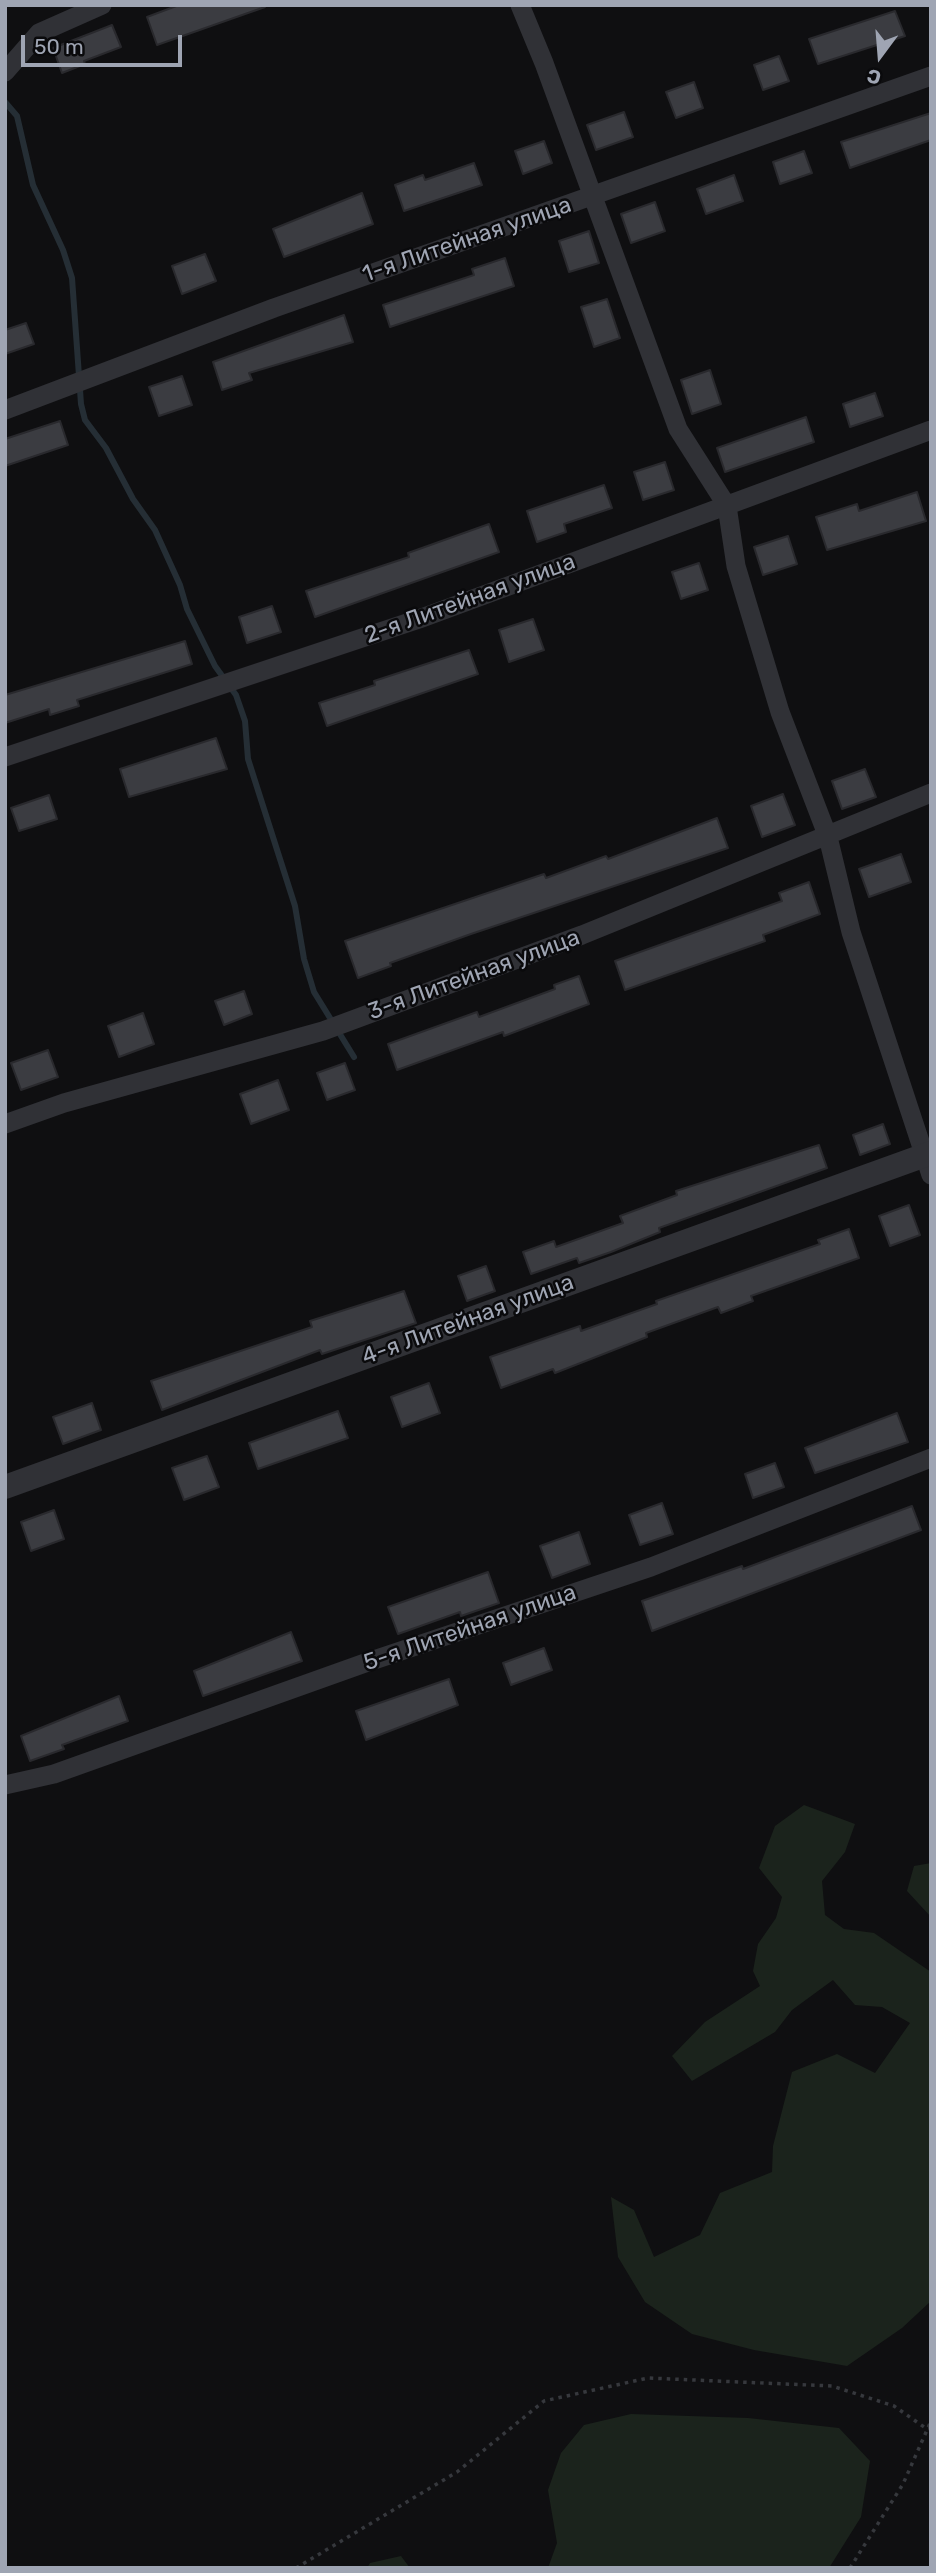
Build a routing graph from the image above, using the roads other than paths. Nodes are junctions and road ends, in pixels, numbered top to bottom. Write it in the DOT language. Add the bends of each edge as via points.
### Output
graph roads {
  1 [pos="102,5"];
  2 [pos="520,5"];
  3 [pos="5,72"];
  4 [pos="931,76"];
  5 [pos="593,196"];
  6 [pos="5,410"];
  7 [pos="931,430"];
  8 [pos="727,506"];
  9 [pos="5,757"];
  10 [pos="931,793"];
  11 [pos="828,837"];
  12 [pos="5,1124"];
  13 [pos="929,1161"];
  14 [pos="931,1458"];
  15 [pos="5,1487"];
  16 [pos="7,1782"];
  1 -- 3 [label="street" via="39,33"];
  2 -- 5 [label="street"];
  4 -- 5 [label="street, 1-я Литейная улица"];
  5 -- 6 [label="street, 1-я Литейная улица" via="274,308"];
  5 -- 8 [label="street" via="678,429"];
  7 -- 8 [label="street, 2-я Литейная улица"];
  8 -- 9 [label="street, 2-я Литейная улица" via="419,619"];
  8 -- 11 [label="street" via="736,566 780,712"];
  10 -- 11 [label="street, 3-я Литейная улица"];
  11 -- 12 [label="street, 3-я Литейная улица" via="323,1031 64,1103"];
  11 -- 13 [label="street" via="851,932"];
  13 -- 15 [label="street, 4-я Литейная улица"];
  14 -- 16 [label="street, 5-я Литейная улица" via="650,1567 54,1774"];
}
